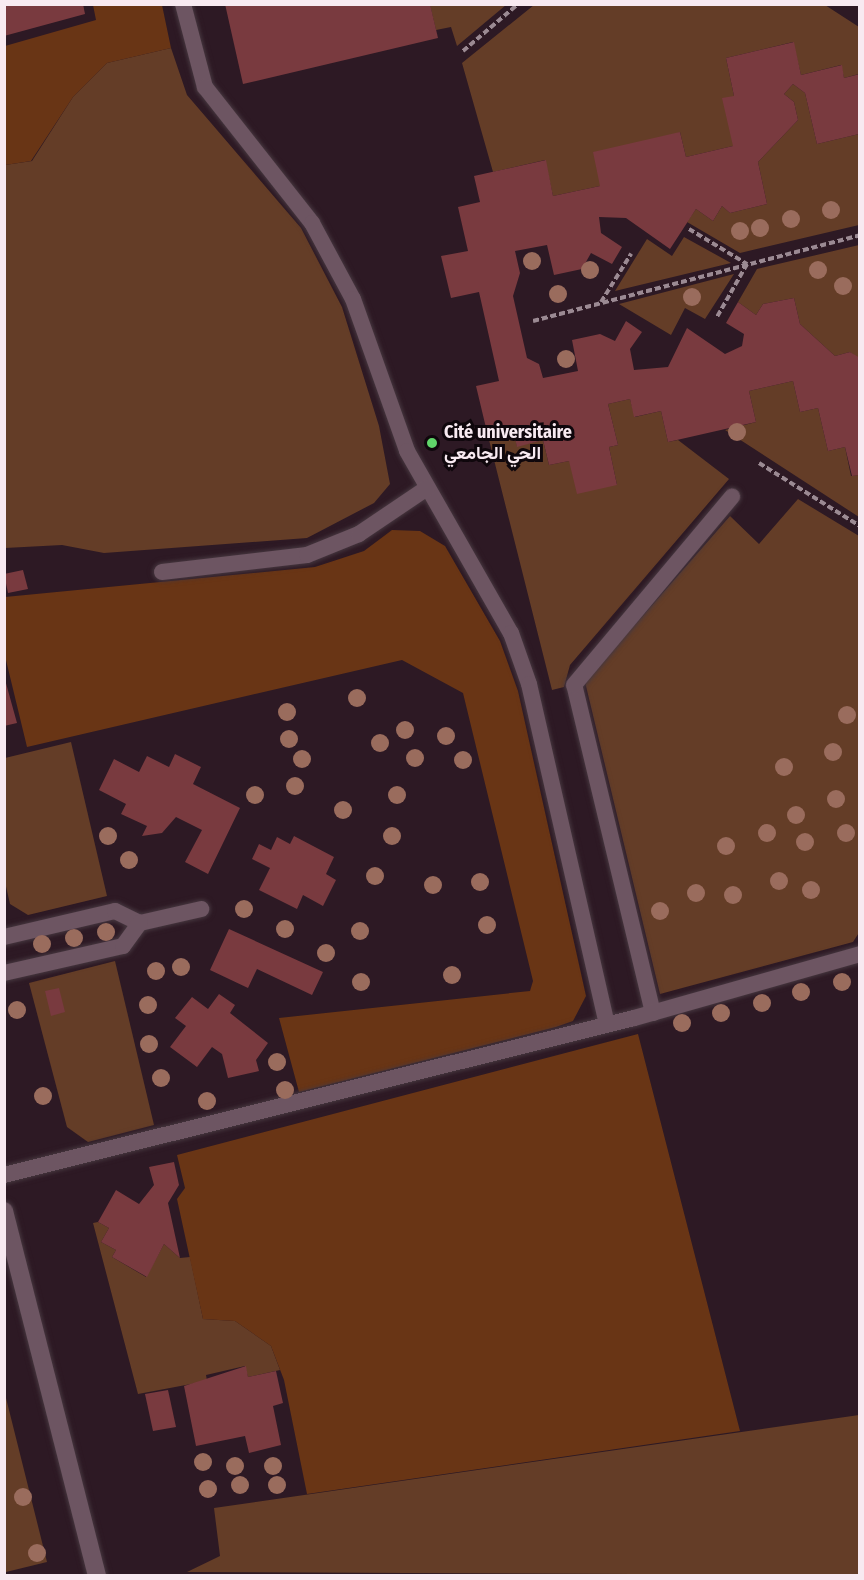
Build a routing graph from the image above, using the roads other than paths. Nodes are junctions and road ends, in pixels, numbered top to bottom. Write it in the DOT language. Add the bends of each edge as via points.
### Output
graph roads {
  1 [pos="183,4"];
  2 [pos="428,488"];
  3 [pos="732,497"];
  4 [pos="162,572"];
  5 [pos="201,909"];
  6 [pos="140,923"];
  7 [pos="4,937"];
  8 [pos="860,954"];
  9 [pos="4,973"];
  10 [pos="653,1013"];
  11 [pos="607,1024"];
  12 [pos="4,1175"];
  13 [pos="4,1212"];
  14 [pos="97,1575"];
  1 -- 2 [label="lane" via="205,87 312,223 353,299 374,368"];
  2 -- 4 [label="lane" via="359,534 307,555"];
  2 -- 11 [label="lane" via="511,633 530,684"];
  3 -- 10 [label="lane" via="574,685"];
  5 -- 6 [label="lane"];
  6 -- 7 [label="lane" via="115,911"];
  6 -- 9 [label="lane" via="123,946"];
  8 -- 10 [label="lane"];
  10 -- 11 [label="lane"];
  11 -- 12 [label="lane"];
  13 -- 14 [label="street"];
}
